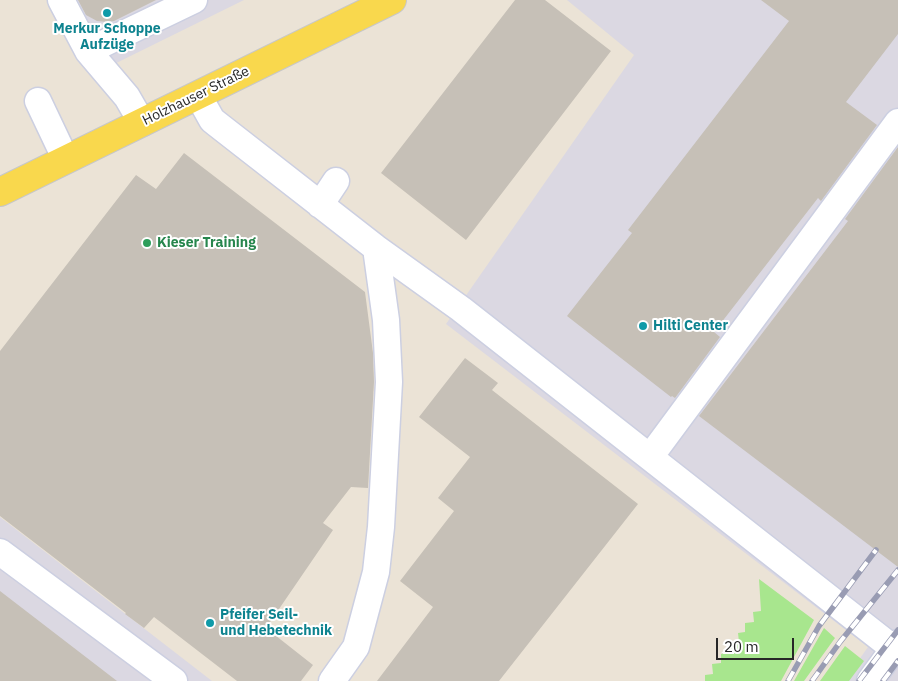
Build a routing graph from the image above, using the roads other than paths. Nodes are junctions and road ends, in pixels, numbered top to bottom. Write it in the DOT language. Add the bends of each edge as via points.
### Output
graph roads {
  1 [pos="61,0"];
  2 [pos="194,0"];
  3 [pos="392,0"];
  4 [pos="88,51"];
  5 [pos="198,95"];
  6 [pos="38,101"];
  7 [pos="142,122"];
  8 [pos="898,122"];
  9 [pos="66,160"];
  10 [pos="336,181"];
  11 [pos="0,192"];
  12 [pos="320,205"];
  13 [pos="376,248"];
  14 [pos="650,457"];
  15 [pos="0,552"];
  16 [pos="896,646"];
  17 [pos="174,681"];
  18 [pos="332,681"];
  19 [pos="870,681"];
  1 -- 4 [label="lane"];
  2 -- 4 [label="lane"];
  3 -- 5 [label="main road, Holzhauser Straße"];
  4 -- 7 [label="lane" via="127,97"];
  5 -- 7 [label="main road, Holzhauser Straße"];
  5 -- 12 [label="lane" via="212,120"];
  6 -- 9 [label="lane"];
  7 -- 9 [label="main road, Holzhauser Straße"];
  8 -- 14 [label="lane"];
  9 -- 11 [label="main road, Holzhauser Straße"];
  10 -- 12 [label="lane"];
  12 -- 13 [label="lane"];
  13 -- 14 [label="lane" via="461,309"];
  13 -- 18 [label="lane" via="386,320 389,382 381,526 376,572 356,646"];
  14 -- 16 [label="lane"];
  15 -- 17 [label="lane"];
  16 -- 19 [label="lane"];
}
